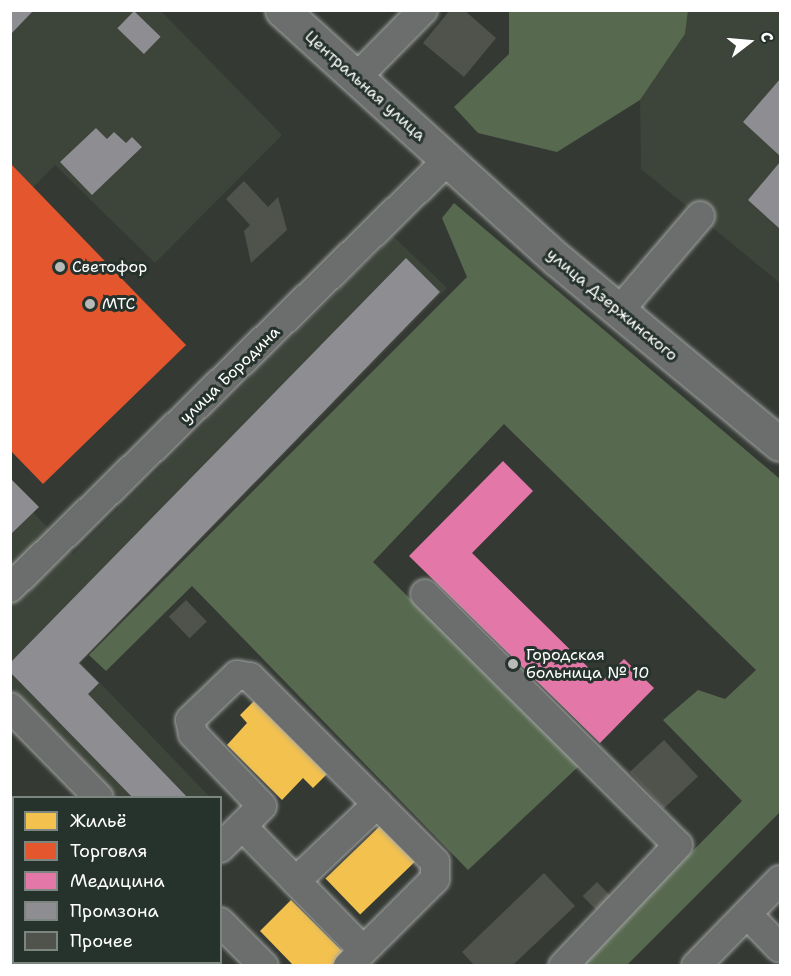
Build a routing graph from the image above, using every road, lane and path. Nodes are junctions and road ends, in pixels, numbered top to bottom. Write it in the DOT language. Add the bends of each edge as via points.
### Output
graph roads {
  1 [pos="282,10"];
  2 [pos="423,10"];
  3 [pos="355,79"];
  4 [pos="448,160"];
  5 [pos="700,216"];
  6 [pos="619,311"];
  7 [pos="780,444"];
  8 [pos="10,588"];
  9 [pos="425,594"];
  10 [pos="10,707"];
  11 [pos="97,796"];
  12 [pos="377,804"];
  13 [pos="242,826"];
  14 [pos="222,846"];
  15 [pos="780,880"];
  16 [pos="296,881"];
  17 [pos="747,914"];
  18 [pos="222,924"];
  19 [pos="780,948"];
  20 [pos="355,958"];
  21 [pos="264,966"];
  22 [pos="563,966"];
  23 [pos="696,966"];
  1 -- 3 [label="main road, Центральная улица"];
  2 -- 3 [label="street"];
  3 -- 4 [label="main road, Центральная улица"];
  4 -- 6 [label="main road, улица Дзержинского"];
  4 -- 8 [label="street, улица Бородина"];
  5 -- 6 [label="street"];
  6 -- 7 [label="main road, улица Дзержинского"];
  9 -- 22 [label="street" via="678,845"];
  10 -- 11 [label="street"];
  12 -- 13 [label="street" via="250,677 237,675 190,720 193,734 262,806"];
  12 -- 16 [label="street"];
  12 -- 20 [label="street" via="435,862 435,879"];
  13 -- 14 [label="street"];
  13 -- 16 [label="street"];
  15 -- 17 [label="street"];
  16 -- 20 [label="street"];
  17 -- 19 [label="street"];
  17 -- 23 [label="street"];
  18 -- 21 [label="street"];
}
